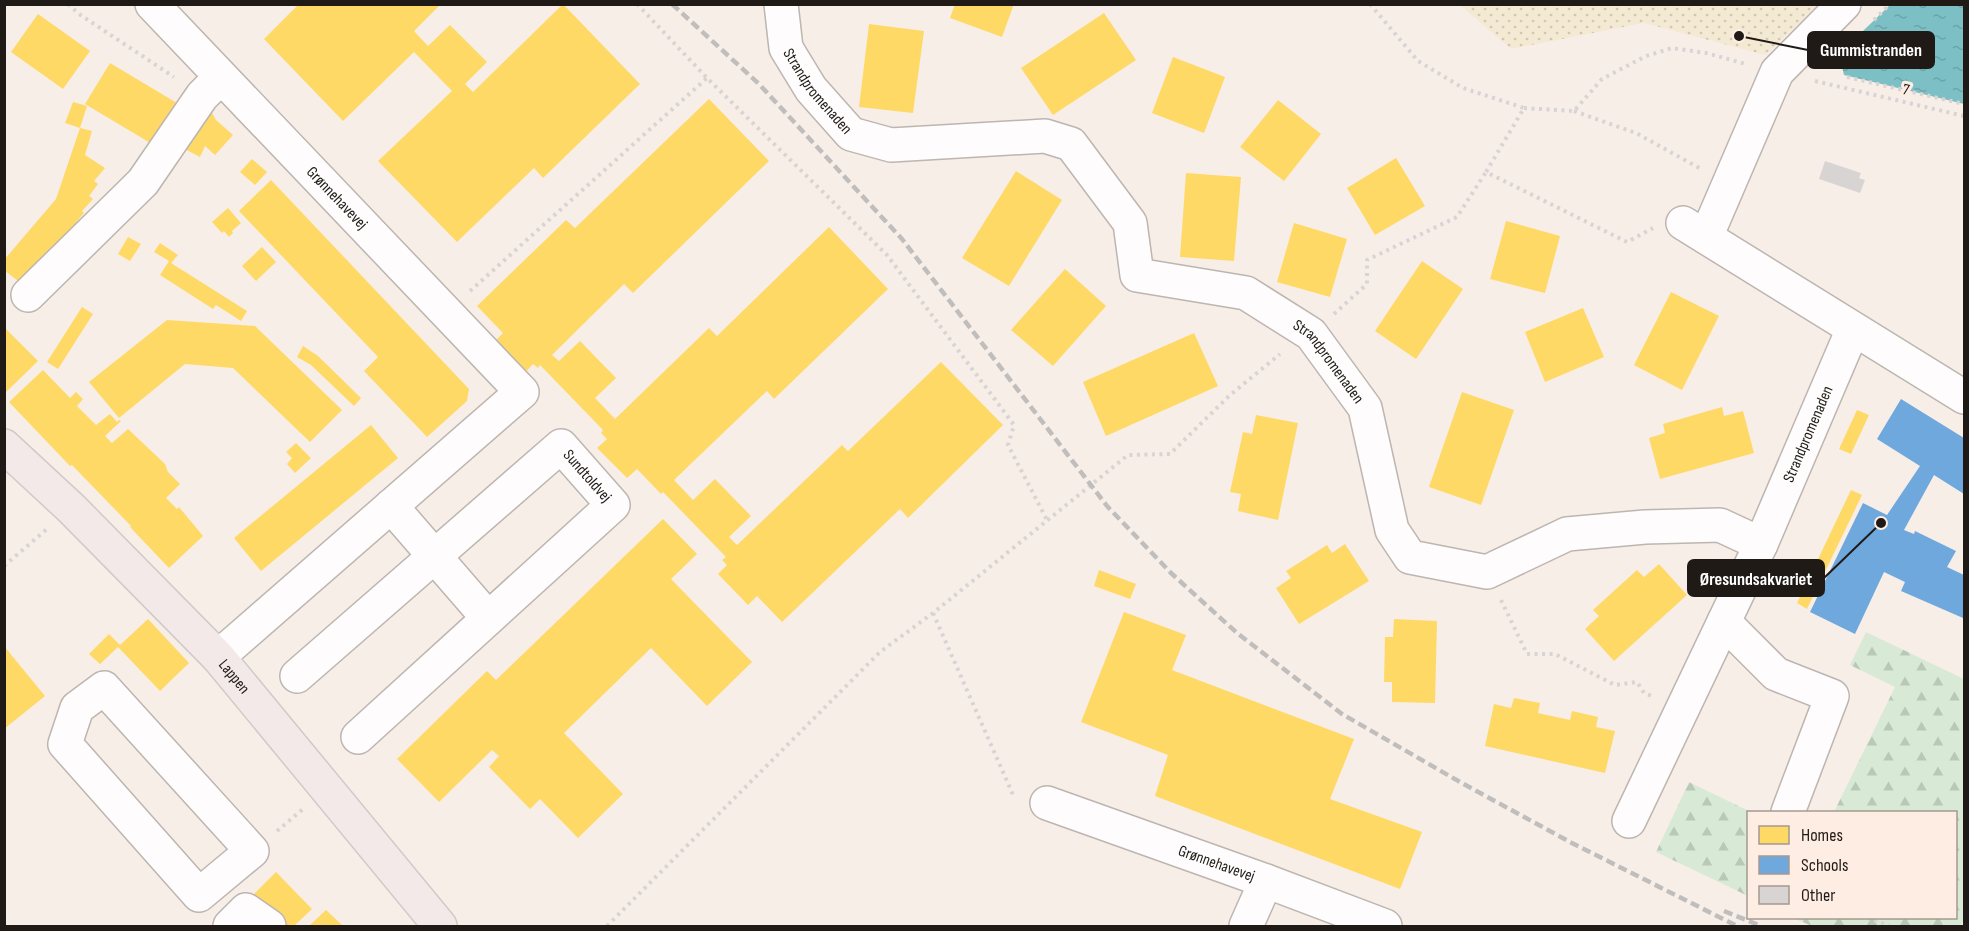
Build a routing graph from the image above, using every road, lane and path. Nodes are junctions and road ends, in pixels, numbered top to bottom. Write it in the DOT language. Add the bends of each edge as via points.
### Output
graph roads {
  1 [pos="68,4"];
  2 [pos="152,4"];
  3 [pos="637,4"];
  4 [pos="781,4"];
  5 [pos="1370,4"];
  6 [pos="1844,4"];
  7 [pos="1777,72"];
  8 [pos="1846,76"];
  9 [pos="707,78"];
  10 [pos="211,87"];
  11 [pos="1965,104"];
  12 [pos="1524,108"];
  13 [pos="1574,111"];
  14 [pos="1965,116"];
  15 [pos="1486,172"];
  16 [pos="1728,185"];
  17 [pos="1695,230"];
  18 [pos="28,295"];
  19 [pos="445,313"];
  20 [pos="1853,328"];
  21 [pos="1311,334"];
  22 [pos="1965,398"];
  23 [pos="4,446"];
  24 [pos="391,506"];
  25 [pos="71,508"];
  26 [pos="1047,520"];
  27 [pos="1761,544"];
  28 [pos="434,556"];
  29 [pos="4,566"];
  30 [pos="1487,572"];
  31 [pos="933,614"];
  32 [pos="489,618"];
  33 [pos="1724,622"];
  34 [pos="218,657"];
  35 [pos="297,676"];
  36 [pos="1684,706"];
  37 [pos="358,737"];
  38 [pos="327,790"];
  39 [pos="1047,803"];
  40 [pos="1789,811"];
  41 [pos="1629,822"];
  42 [pos="252,851"];
  43 [pos="1266,881"];
  44 [pos="1870,919"];
  45 [pos="230,927"];
  46 [pos="269,927"];
  47 [pos="440,927"];
  48 [pos="607,927"];
  49 [pos="1246,927"];
  50 [pos="1385,927"];
  51 [pos="1890,927"];
  1 -- 10 [label="path" via="88,20"];
  2 -- 10 [label="street, Grønnehavevej"];
  3 -- 9 [label="path"];
  4 -- 21 [label="street, Strandpromenaden" via="786,48 811,88 850,134 891,145 1045,136 1071,144 1130,223 1137,275 1246,293"];
  5 -- 12 [label="path" via="1418,61 1463,88"];
  6 -- 7 [label="street"];
  7 -- 13 [label="path" via="1706,52 1672,48 1602,78"];
  7 -- 14 [label="path"];
  7 -- 16 [label="street"];
  8 -- 11 [label="path, 7"];
  9 -- 19 [label="path"];
  9 -- 26 [label="path" via="887,255 1014,425 1008,445"];
  10 -- 18 [label="street" via="143,182"];
  10 -- 19 [label="street, Grønnehavevej"];
  12 -- 13 [label="path"];
  12 -- 15 [label="path"];
  13 -- 16 [label="path" via="1636,133"];
  15 -- 17 [label="path" via="1627,242 1662,224"];
  15 -- 21 [label="path" via="1457,217 1367,260 1367,284"];
  16 -- 17 [label="street"];
  17 -- 20 [label="street"];
  19 -- 24 [label="street, Grønnehavevej" via="522,392"];
  20 -- 22 [label="street"];
  20 -- 27 [label="street, Strandpromenaden"];
  21 -- 26 [label="path" via="1261,368 1170,454 1128,455"];
  21 -- 30 [label="street, Strandpromenaden" via="1365,408 1392,530 1410,557"];
  23 -- 25 [label="main road, Lappen"];
  24 -- 28 [label="street"];
  24 -- 34 [label="street"];
  25 -- 29 [label="path"];
  25 -- 34 [label="main road, Lappen"];
  26 -- 31 [label="path"];
  27 -- 30 [label="street" via="1720,525 1567,534"];
  27 -- 33 [label="street, Strandpromenaden"];
  28 -- 32 [label="street"];
  28 -- 32 [label="street, Sundtoldvej" via="561,446 613,505"];
  28 -- 35 [label="street, Sundtoldvej"];
  30 -- 36 [label="path" via="1527,654 1555,654 1615,685 1637,682 1644,693"];
  31 -- 39 [label="path" via="1022,815"];
  31 -- 48 [label="path" via="880,652"];
  32 -- 37 [label="street, Sundtoldvej"];
  33 -- 36 [label="street, Strandpromenaden"];
  33 -- 40 [label="street" via="1776,674 1832,696"];
  34 -- 38 [label="main road, Lappen"];
  36 -- 41 [label="street, Strandpromenaden"];
  38 -- 42 [label="path"];
  38 -- 47 [label="main road, Lappen"];
  39 -- 43 [label="street, Grønnehavevej"];
  42 -- 42 [label="street" via="199,895 65,744 77,708 104,688"];
  43 -- 49 [label="street"];
  43 -- 50 [label="street, Grønnehavevej"];
  44 -- 51 [label="path"];
  45 -- 46 [label="street" via="246,910"];
}
